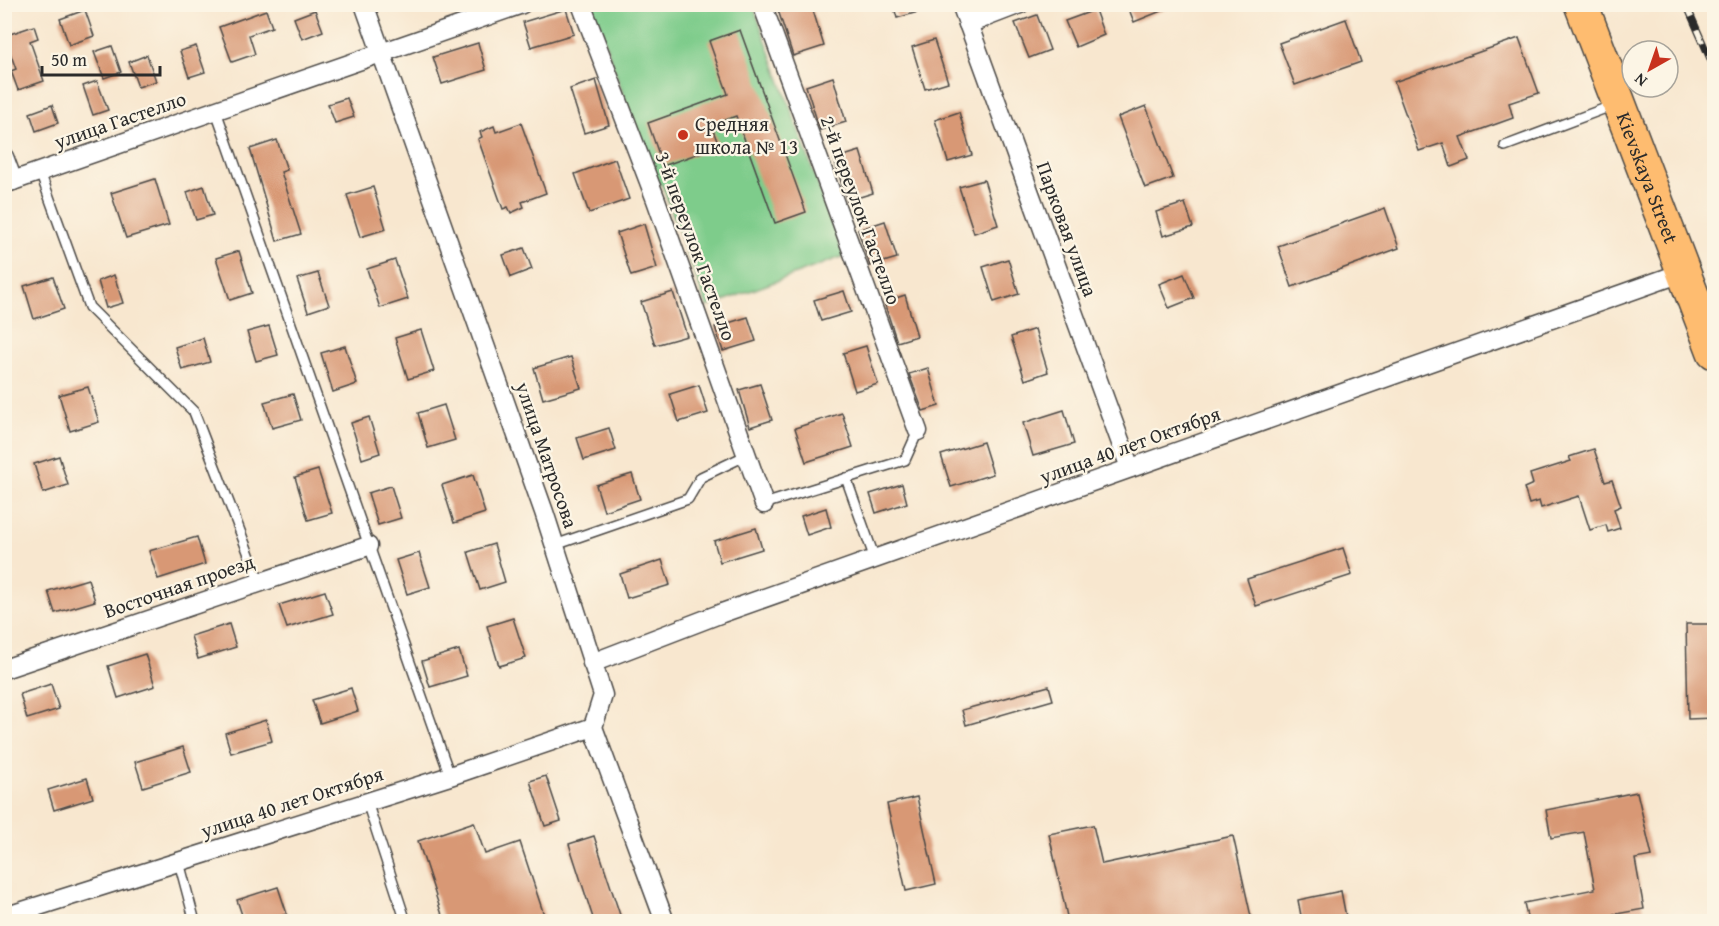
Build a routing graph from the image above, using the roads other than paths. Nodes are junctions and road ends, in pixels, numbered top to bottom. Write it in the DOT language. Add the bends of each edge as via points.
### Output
graph roads {
  1 [pos="364,4"];
  2 [pos="522,4"];
  3 [pos="581,4"];
  4 [pos="762,4"];
  5 [pos="961,4"];
  6 [pos="1020,4"];
  7 [pos="1581,4"];
  8 [pos="968,24"];
  9 [pos="382,54"];
  10 [pos="1619,103"];
  11 [pos="216,111"];
  12 [pos="1505,146"];
  13 [pos="4,157"];
  14 [pos="40,172"];
  15 [pos="9,182"];
  16 [pos="1684,272"];
  17 [pos="1714,352"];
  18 [pos="918,431"];
  19 [pos="747,455"];
  20 [pos="1130,468"];
  21 [pos="846,478"];
  22 [pos="764,504"];
  23 [pos="555,545"];
  24 [pos="368,546"];
  25 [pos="875,559"];
  26 [pos="260,583"];
  27 [pos="592,663"];
  28 [pos="4,669"];
  29 [pos="593,727"];
  30 [pos="450,776"];
  31 [pos="367,802"];
  32 [pos="178,862"];
  33 [pos="4,917"];
  34 [pos="195,921"];
  35 [pos="406,921"];
  36 [pos="665,921"];
  1 -- 9 [label="street, улица Матросова"];
  2 -- 9 [label="street, улица Гастелло"];
  3 -- 19 [label="street, 3-й переулок Гастелло"];
  4 -- 18 [label="street, 2-й переулок Гастелло"];
  5 -- 8 [label="street, Парковая улица"];
  6 -- 8 [label="street"];
  7 -- 10 [label="highway, Kievskaya Street"];
  8 -- 20 [label="street, Парковая улица"];
  9 -- 11 [label="street, улица Гастелло"];
  9 -- 23 [label="street, улица Матросова"];
  10 -- 12 [label="lane"];
  10 -- 16 [label="highway, Kievskaya Street"];
  11 -- 14 [label="street, улица Гастелло"];
  11 -- 24 [label="lane"];
  13 -- 15 [label="street"];
  14 -- 15 [label="street, улица Гастелло"];
  14 -- 26 [label="lane" via="89,308 194,412"];
  16 -- 17 [label="highway, Kievskaya Street"];
  16 -- 20 [label="street, улица 40 лет Октября"];
  18 -- 21 [label="lane" via="905,460"];
  19 -- 22 [label="street, 3-й переулок Гастелло"];
  19 -- 23 [label="lane" via="701,477 688,499"];
  20 -- 25 [label="street, улица 40 лет Октября"];
  21 -- 22 [label="lane"];
  21 -- 25 [label="lane"];
  23 -- 27 [label="street, улица Матросова"];
  24 -- 26 [label="street, Восточная проезд"];
  24 -- 30 [label="lane"];
  25 -- 27 [label="street, улица 40 лет Октября"];
  26 -- 28 [label="street, Восточная проезд"];
  27 -- 29 [label="street, улица Матросова" via="603,695"];
  29 -- 30 [label="street, улица 40 лет Октября"];
  29 -- 36 [label="street"];
  30 -- 31 [label="street, улица 40 лет Октября"];
  31 -- 32 [label="street, улица 40 лет Октября"];
  31 -- 35 [label="lane"];
  32 -- 33 [label="street, улица 40 лет Октября"];
  32 -- 34 [label="lane"];
}
